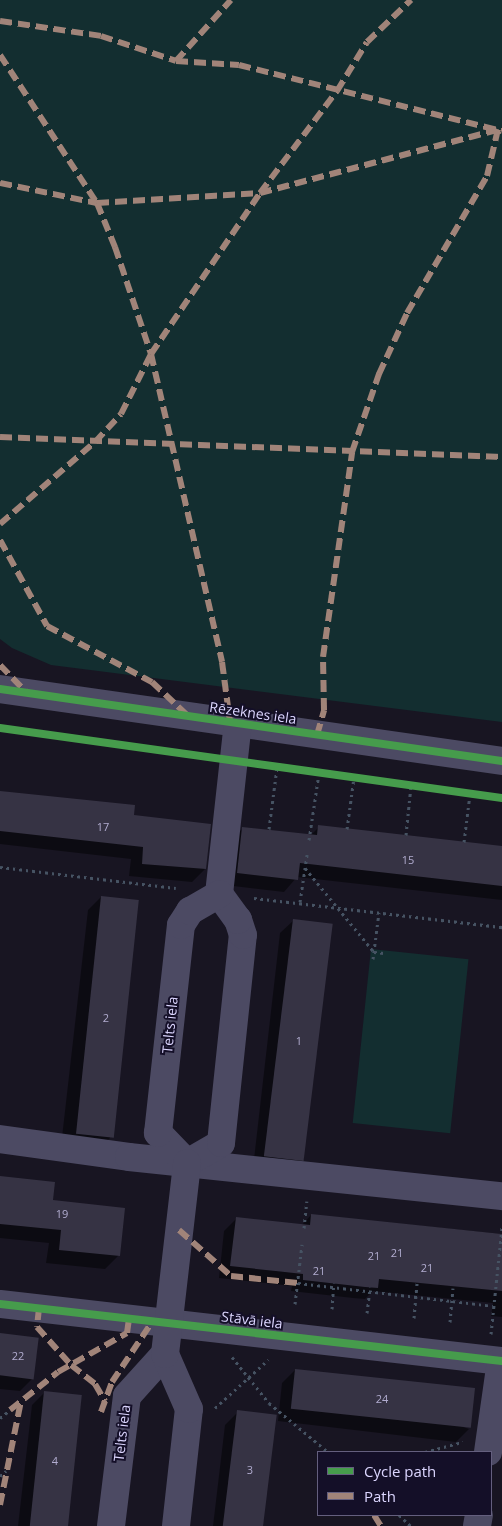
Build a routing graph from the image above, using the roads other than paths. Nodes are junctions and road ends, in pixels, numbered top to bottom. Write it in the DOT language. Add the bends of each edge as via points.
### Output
graph roads {
  1 [pos="0,689"];
  2 [pos="238,723"];
  3 [pos="502,761"];
  4 [pos="231,895"];
  5 [pos="0,1139"];
  6 [pos="187,1163"];
  7 [pos="502,1196"];
  8 [pos="0,1304"];
  9 [pos="168,1324"];
  10 [pos="164,1354"];
  11 [pos="502,1361"];
  12 [pos="489,1443"];
  13 [pos="111,1526"];
  14 [pos="176,1526"];
  1 -- 2 [label="street, Rēzeknes iela"];
  2 -- 3 [label="street, Rēzeknes iela"];
  2 -- 4 [label="street"];
  4 -- 6 [label="street" via="243,935 221,1143"];
  4 -- 6 [label="street, Telts iela" via="190,911 181,925 158,1133"];
  5 -- 6 [label="street"];
  6 -- 7 [label="street"];
  6 -- 9 [label="street"];
  8 -- 9 [label="street, Stāvā iela"];
  9 -- 10 [label="street"];
  9 -- 11 [label="street, Stāvā iela"];
  10 -- 13 [label="street, Telts iela" via="127,1396"];
  10 -- 14 [label="street" via="189,1409"];
  11 -- 12 [label="street"];
}
